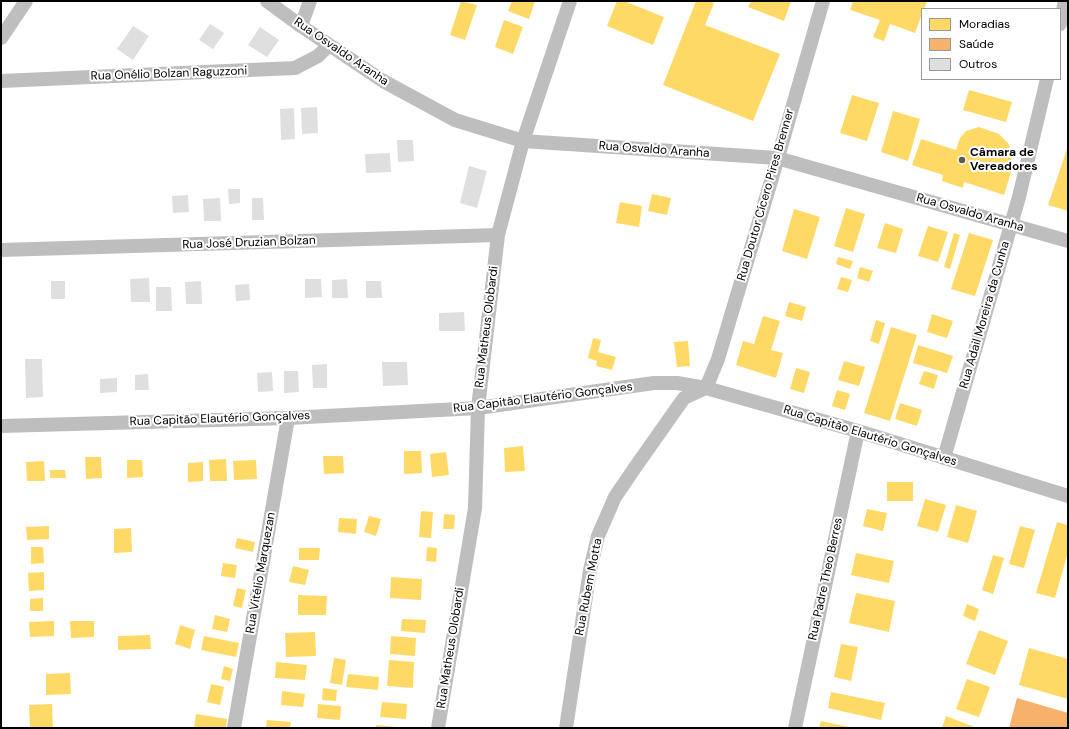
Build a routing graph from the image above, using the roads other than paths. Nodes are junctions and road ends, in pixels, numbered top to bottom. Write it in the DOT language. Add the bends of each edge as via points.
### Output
graph roads {
  1 [pos="26,1"];
  2 [pos="267,1"];
  3 [pos="310,1"];
  4 [pos="570,1"];
  5 [pos="823,1"];
  6 [pos="1065,1"];
  7 [pos="1061,19"];
  8 [pos="301,26"];
  9 [pos="1,38"];
  10 [pos="329,45"];
  11 [pos="1047,80"];
  12 [pos="1,81"];
  13 [pos="523,142"];
  14 [pos="777,158"];
  15 [pos="1011,224"];
  16 [pos="498,235"];
  17 [pos="1068,241"];
  18 [pos="1,250"];
  19 [pos="706,388"];
  20 [pos="478,408"];
  21 [pos="288,418"];
  22 [pos="1,426"];
  23 [pos="858,431"];
  24 [pos="944,458"];
  25 [pos="1068,496"];
  26 [pos="234,728"];
  27 [pos="438,728"];
  28 [pos="566,728"];
  29 [pos="795,728"];
  1 -- 9 [label="street"];
  2 -- 8 [label="street, Rua Osvaldo Aranha"];
  3 -- 8 [label="street"];
  4 -- 13 [label="street, Rua Matheus Olobardi"];
  5 -- 14 [label="street, Rua Doutor Cícero Pires Brenner"];
  6 -- 7 [label="street"];
  8 -- 10 [label="street, Rua Osvaldo Aranha"];
  10 -- 12 [label="street, Rua Onélio Bolzan Raguzzoni" via="318,56 295,68"];
  10 -- 13 [label="street, Rua Osvaldo Aranha" via="383,81 455,120"];
  11 -- 15 [label="street, Rua Adail Moreira da Cunha"];
  13 -- 14 [label="street, Rua Osvaldo Aranha"];
  13 -- 16 [label="street, Rua Matheus Olobardi"];
  14 -- 15 [label="street, Rua Osvaldo Aranha"];
  14 -- 19 [label="street, Rua Doutor Cícero Pires Brenner" via="718,359"];
  15 -- 17 [label="street, Rua Osvaldo Aranha"];
  15 -- 24 [label="street, Rua Adail Moreira da Cunha"];
  16 -- 18 [label="street, Rua José Druzian Bolzan"];
  16 -- 20 [label="street, Rua Matheus Olobardi"];
  19 -- 20 [label="street, Rua Capitão Elautério Gonçalves" via="677,383 654,383"];
  19 -- 23 [label="street, Rua Capitão Elautério Gonçalves"];
  19 -- 28 [label="street, Rua Rubem Motta" via="684,398 615,497 598,536 590,570"];
  20 -- 21 [label="street, Rua Capitão Elautério Gonçalves"];
  20 -- 27 [label="street, Rua Matheus Olobardi" via="475,508"];
  21 -- 22 [label="street, Rua Capitão Elautério Gonçalves"];
  21 -- 26 [label="street, Rua Vitélio Marquezan"];
  23 -- 24 [label="street, Rua Capitão Elautério Gonçalves"];
  23 -- 29 [label="street, Rua Padre Theo Berres"];
  24 -- 25 [label="street, Rua Capitão Elautério Gonçalves"];
}
